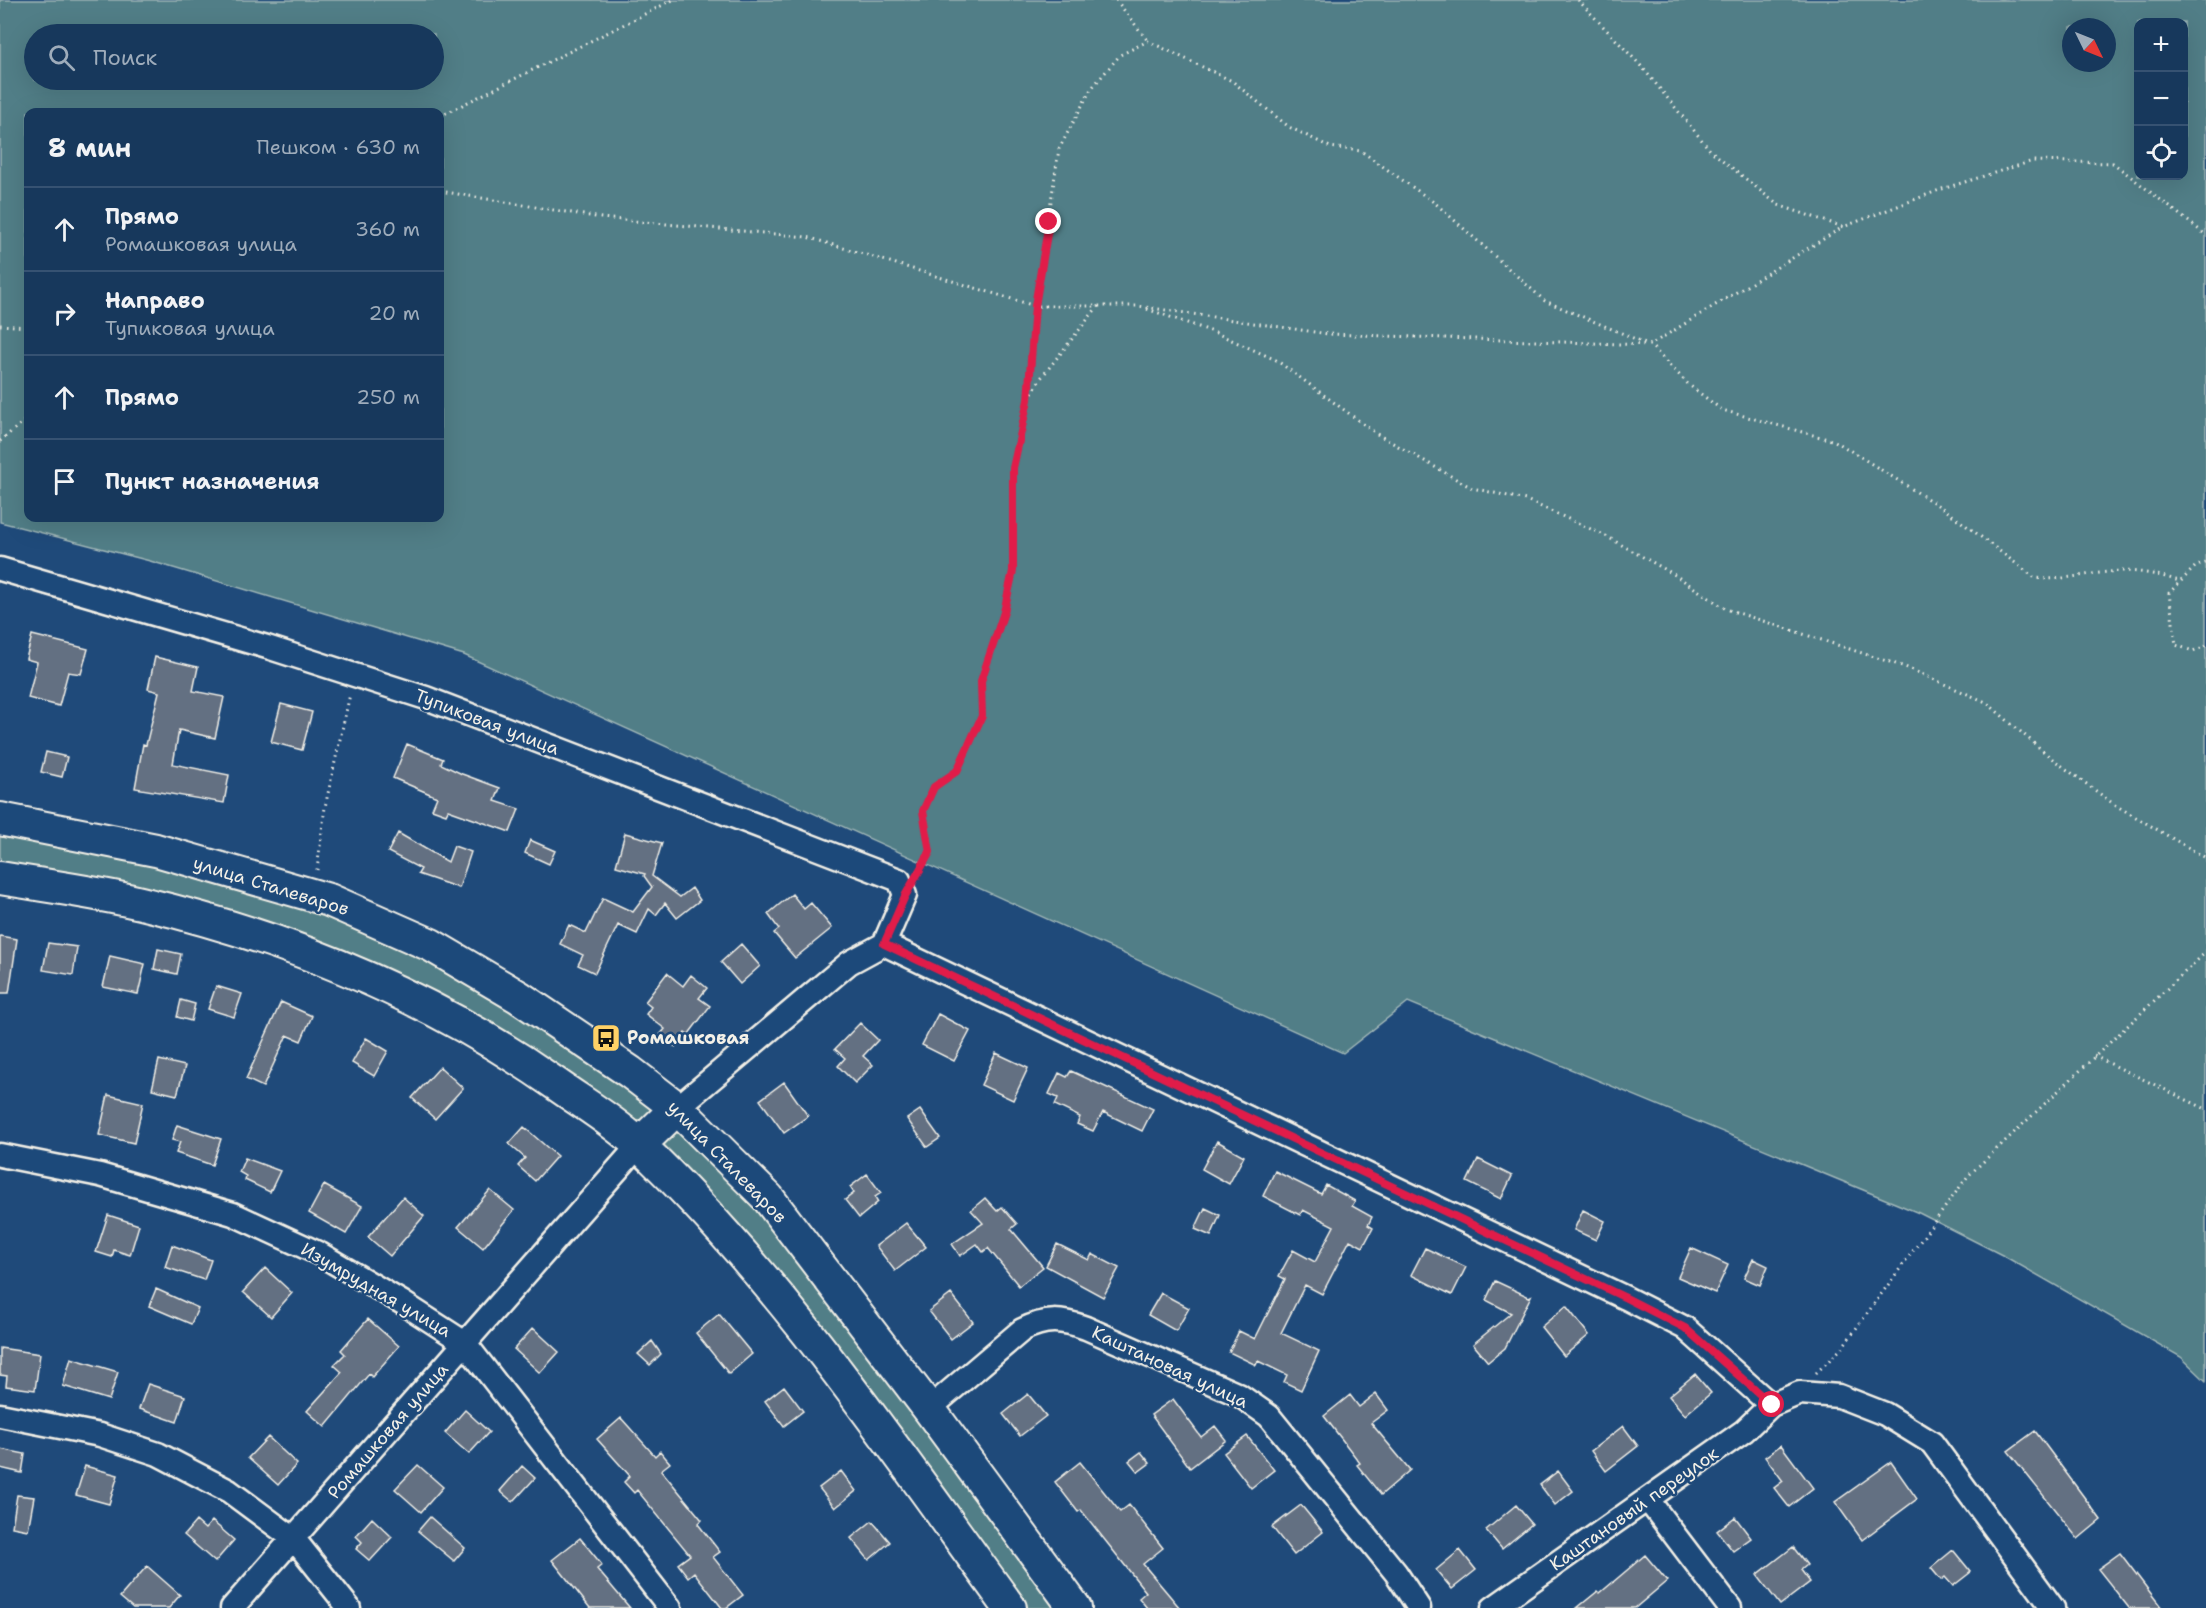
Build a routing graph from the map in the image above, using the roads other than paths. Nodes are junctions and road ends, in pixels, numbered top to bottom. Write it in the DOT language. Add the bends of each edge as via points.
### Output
graph roads {
  1 [pos="0,569"];
  2 [pos="0,819"];
  3 [pos="0,878"];
  4 [pos="884,944"];
  5 [pos="678,1108"];
  6 [pos="639,1145"];
  7 [pos="0,1155"];
  8 [pos="465,1343"];
  9 [pos="1772,1405"];
  10 [pos="929,1409"];
  11 [pos="0,1414"];
  12 [pos="1648,1500"];
  13 [pos="294,1539"];
  14 [pos="232,1608"];
  15 [pos="349,1608"];
  16 [pos="670,1608"];
  17 [pos="1010,1608"];
  18 [pos="1075,1608"];
  19 [pos="1419,1608"];
  20 [pos="1494,1608"];
  21 [pos="1730,1608"];
  22 [pos="2052,1608"];
  1 -- 4 [label="street, Тупиковая улица" via="426,698 898,880 905,896"];
  2 -- 5 [label="main road, улица Сталеваров" via="156,850 314,896 431,945 519,997"];
  3 -- 6 [label="main road" via="138,902 218,923 389,986 517,1056"];
  4 -- 5 [label="street" via="849,963"];
  4 -- 9 [label="street" via="1685,1328"];
  5 -- 6 [label="main road"];
  5 -- 10 [label="main road, улица Сталеваров" via="768,1198"];
  6 -- 8 [label="street, Ромашковая улица"];
  6 -- 17 [label="main road" via="728,1238 815,1343"];
  7 -- 8 [label="street, Изумрудная улица" via="100,1175 233,1214 320,1254"];
  8 -- 13 [label="street, Ромашковая улица"];
  8 -- 16 [label="street, Изумрудная улица"];
  9 -- 12 [label="street, Каштановый переулок" via="1744,1431"];
  9 -- 22 [label="street" via="1800,1393 1839,1396 1885,1414 1932,1443"];
  10 -- 18 [label="main road, улица Сталеваров"];
  10 -- 19 [label="street, Каштановая улица" via="1022,1330 1040,1321 1061,1319 1086,1328 1239,1395 1269,1416 1396,1573"];
  11 -- 13 [label="street" via="100,1435 158,1454 229,1491"];
  12 -- 20 [label="street, Каштановый переулок"];
  12 -- 21 [label="street"];
  13 -- 14 [label="street, Ромашковая улица"];
  13 -- 15 [label="street"];
}
